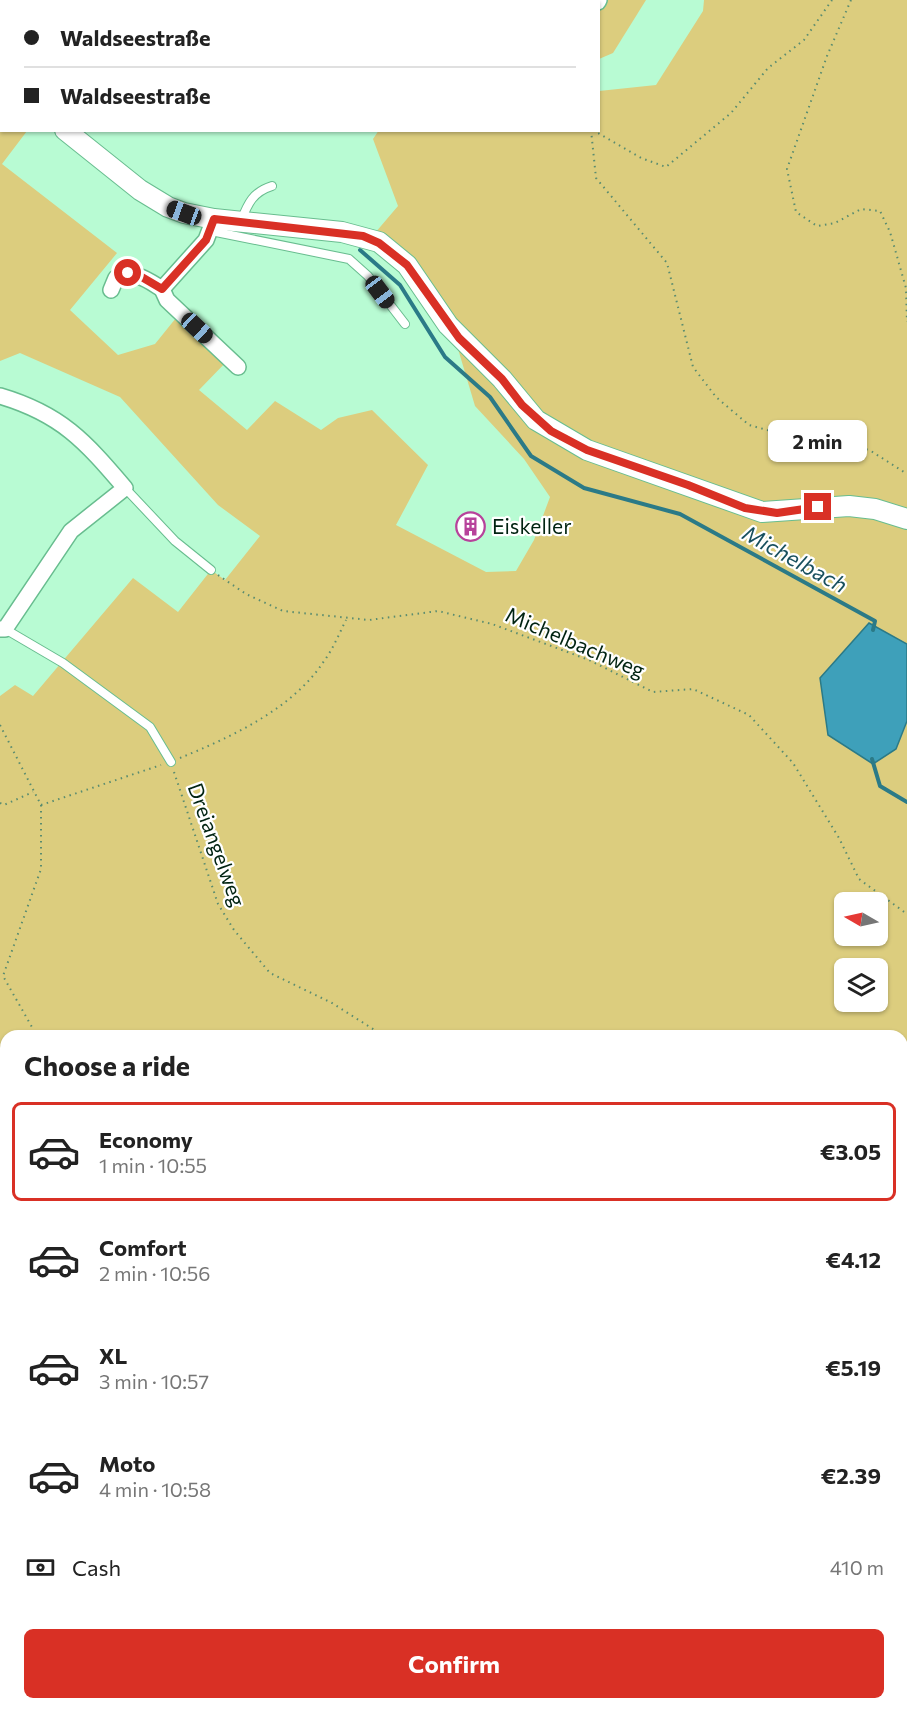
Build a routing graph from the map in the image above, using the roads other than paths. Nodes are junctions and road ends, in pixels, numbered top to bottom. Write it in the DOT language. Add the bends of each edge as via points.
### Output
graph roads {
  1 [pos="68,132"];
  2 [pos="272,186"];
  3 [pos="241,222"];
  4 [pos="212,225"];
  5 [pos="162,289"];
  6 [pos="111,290"];
  7 [pos="405,324"];
  8 [pos="238,367"];
  9 [pos="0,396"];
  10 [pos="125,488"];
  11 [pos="907,519"];
  12 [pos="211,570"];
  13 [pos="3,629"];
  14 [pos="171,762"];
  1 -- 4 [label="street" via="154,199"];
  2 -- 3 [label="lane" via="251,198"];
  3 -- 4 [label="street"];
  3 -- 11 [label="street" via="342,232 379,243 407,265 448,326 502,379 536,420 587,450 762,513 849,506"];
  4 -- 5 [label="street"];
  4 -- 7 [label="lane" via="349,259 368,276"];
  5 -- 6 [label="street" via="128,273 116,278"];
  5 -- 8 [label="street" via="167,300"];
  9 -- 10 [label="street" via="64,424"];
  10 -- 12 [label="lane" via="176,542"];
  10 -- 13 [label="street" via="70,531"];
  13 -- 14 [label="lane" via="63,663 150,727"];
}
